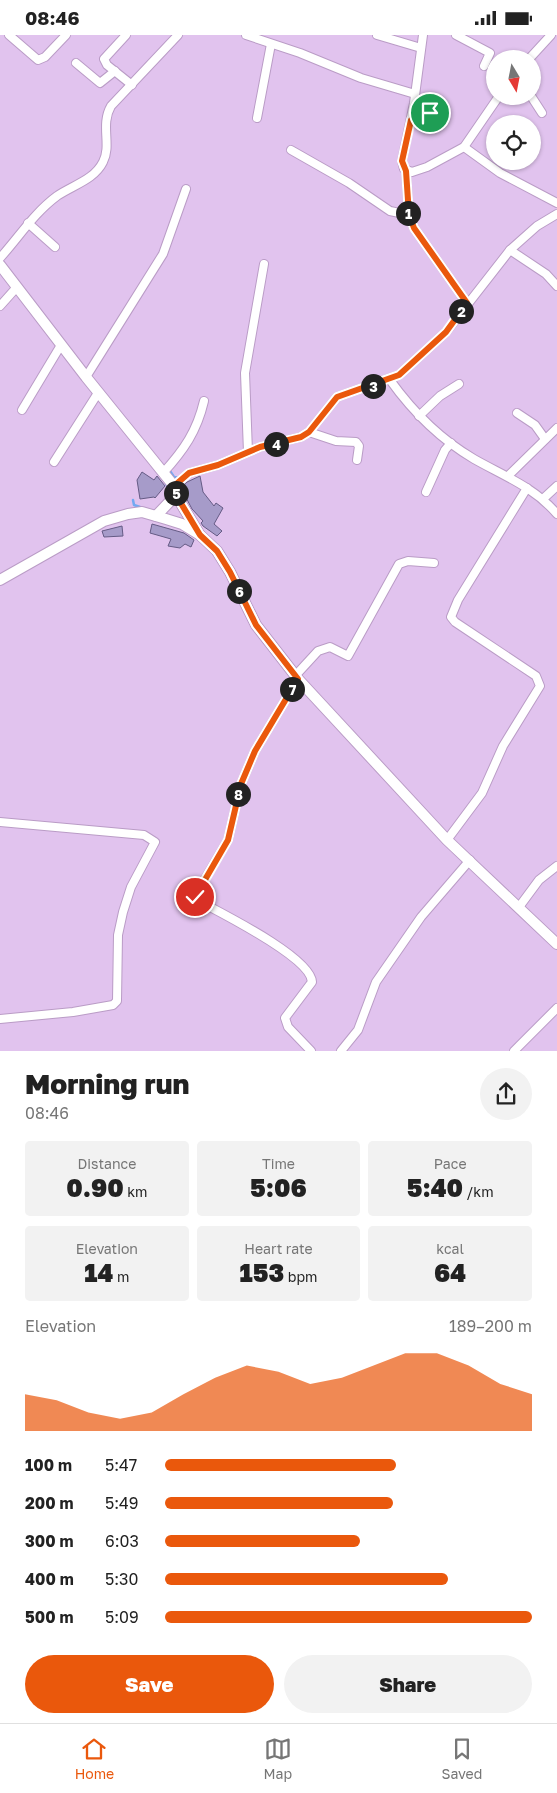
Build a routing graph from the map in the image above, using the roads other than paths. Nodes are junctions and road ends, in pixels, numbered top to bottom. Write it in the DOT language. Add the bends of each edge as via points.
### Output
graph roads {
  1 [pos="10,35"];
  2 [pos="66,35"];
  3 [pos="126,35"];
  4 [pos="178,35"];
  5 [pos="246,35"];
  6 [pos="377,35"];
  7 [pos="423,35"];
  8 [pos="456,35"];
  9 [pos="551,35"];
  10 [pos="271,45"];
  11 [pos="421,49"];
  12 [pos="535,50"];
  13 [pos="76,63"];
  14 [pos="484,66"];
  15 [pos="115,71"];
  16 [pos="132,85"];
  17 [pos="415,94"];
  18 [pos="434,97"];
  19 [pos="493,105"];
  20 [pos="537,105"];
  21 [pos="542,113"];
  22 [pos="257,118"];
  23 [pos="411,120"];
  24 [pos="464,147"];
  25 [pos="291,150"];
  26 [pos="406,171"];
  27 [pos="186,189"];
  28 [pos="557,203"];
  29 [pos="557,213"];
  30 [pos="409,215"];
  31 [pos="28,223"];
  32 [pos="55,247"];
  33 [pos="510,251"];
  34 [pos="0,258"];
  35 [pos="264,264"];
  36 [pos="0,265"];
  37 [pos="557,286"];
  38 [pos="18,287"];
  39 [pos="467,303"];
  40 [pos="0,306"];
  41 [pos="61,345"];
  42 [pos="86,377"];
  43 [pos="390,380"];
  44 [pos="458,384"];
  45 [pos="98,393"];
  46 [pos="204,401"];
  47 [pos="22,410"];
  48 [pos="517,413"];
  49 [pos="419,416"];
  50 [pos="557,428"];
  51 [pos="309,432"];
  52 [pos="545,439"];
  53 [pos="451,443"];
  54 [pos="248,452"];
  55 [pos="357,460"];
  56 [pos="54,462"];
  57 [pos="163,473"];
  58 [pos="508,475"];
  59 [pos="557,486"];
  60 [pos="527,488"];
  61 [pos="175,491"];
  62 [pos="426,493"];
  63 [pos="544,498"];
  64 [pos="557,514"];
  65 [pos="156,516"];
  66 [pos="200,535"];
  67 [pos="434,563"];
  68 [pos="0,580"];
  69 [pos="296,678"];
  70 [pos="0,823"];
  71 [pos="447,840"];
  72 [pos="470,860"];
  73 [pos="557,866"];
  74 [pos="519,907"];
  75 [pos="557,944"];
  76 [pos="557,1008"];
  77 [pos="0,1019"];
  78 [pos="311,1051"];
  79 [pos="341,1051"];
  80 [pos="514,1051"];
  1 -- 2 [label="street" via="38,60"];
  3 -- 15 [label="street" via="105,56 105,63"];
  4 -- 16 [label="street"];
  5 -- 10 [label="street"];
  6 -- 11 [label="street"];
  7 -- 11 [label="street"];
  8 -- 14 [label="street" via="490,53"];
  9 -- 12 [label="street"];
  10 -- 17 [label="street"];
  10 -- 22 [label="street"];
  11 -- 17 [label="street"];
  13 -- 15 [label="street" via="100,83"];
  15 -- 16 [label="street"];
  16 -- 31 [label="street" via="105,116 106,148 104,161 98,169 57,197"];
  17 -- 23 [label="street"];
  18 -- 23 [label="lane" via="427,119"];
  19 -- 24 [label="street"];
  20 -- 21 [label="street"];
  23 -- 26 [label="street" via="402,161"];
  24 -- 26 [label="street" via="427,167"];
  24 -- 28 [label="street" via="500,173"];
  25 -- 30 [label="street" via="390,211"];
  26 -- 30 [label="street"];
  27 -- 42 [label="street" via="163,254"];
  29 -- 33 [label="street"];
  30 -- 39 [label="street" via="414,228"];
  31 -- 32 [label="street"];
  31 -- 34 [label="street"];
  33 -- 37 [label="street" via="546,274"];
  33 -- 39 [label="street"];
  35 -- 54 [label="street" via="245,373"];
  36 -- 38 [label="street"];
  38 -- 40 [label="street"];
  38 -- 41 [label="street"];
  39 -- 43 [label="street" via="434,343"];
  41 -- 42 [label="street"];
  41 -- 47 [label="street"];
  42 -- 45 [label="street"];
  43 -- 49 [label="street"];
  43 -- 51 [label="street" via="337,397"];
  44 -- 49 [label="street"];
  45 -- 56 [label="street"];
  45 -- 57 [label="street"];
  46 -- 57 [label="street" via="194,435"];
  48 -- 52 [label="street" via="535,425"];
  49 -- 53 [label="street"];
  50 -- 52 [label="street"];
  51 -- 54 [label="street"];
  51 -- 55 [label="street" via="336,441 356,442 359,446"];
  52 -- 58 [label="street"];
  53 -- 58 [label="street"];
  53 -- 62 [label="street"];
  54 -- 61 [label="street" via="189,473"];
  57 -- 61 [label="street"];
  58 -- 60 [label="street"];
  59 -- 63 [label="street"];
  60 -- 63 [label="street"];
  60 -- 71 [label="street" via="458,600 451,617 536,676 540,686 504,747 482,793"];
  61 -- 65 [label="street"];
  61 -- 66 [label="street"];
  63 -- 64 [label="street"];
  65 -- 66 [label="street"];
  65 -- 68 [label="street" via="142,512 104,521"];
  66 -- 69 [label="street" via="217,551 256,625"];
  67 -- 69 [label="street" via="408,561 400,564 348,656 330,647 318,651"];
  69 -- 71 [label="street"];
  69 -- 78 [label="street" via="255,751 241,784 228,840 195,897 278,945 310,975 312,983 286,1018 286,1023"];
  70 -- 77 [label="street" via="144,835 155,842 131,887 123,912 118,935 117,1001 112,1005 73,1012"];
  71 -- 72 [label="street"];
  72 -- 74 [label="street"];
  72 -- 79 [label="street" via="421,917 376,982 358,1030"];
  73 -- 74 [label="street" via="539,880"];
  74 -- 75 [label="street"];
  76 -- 80 [label="street"];
}
